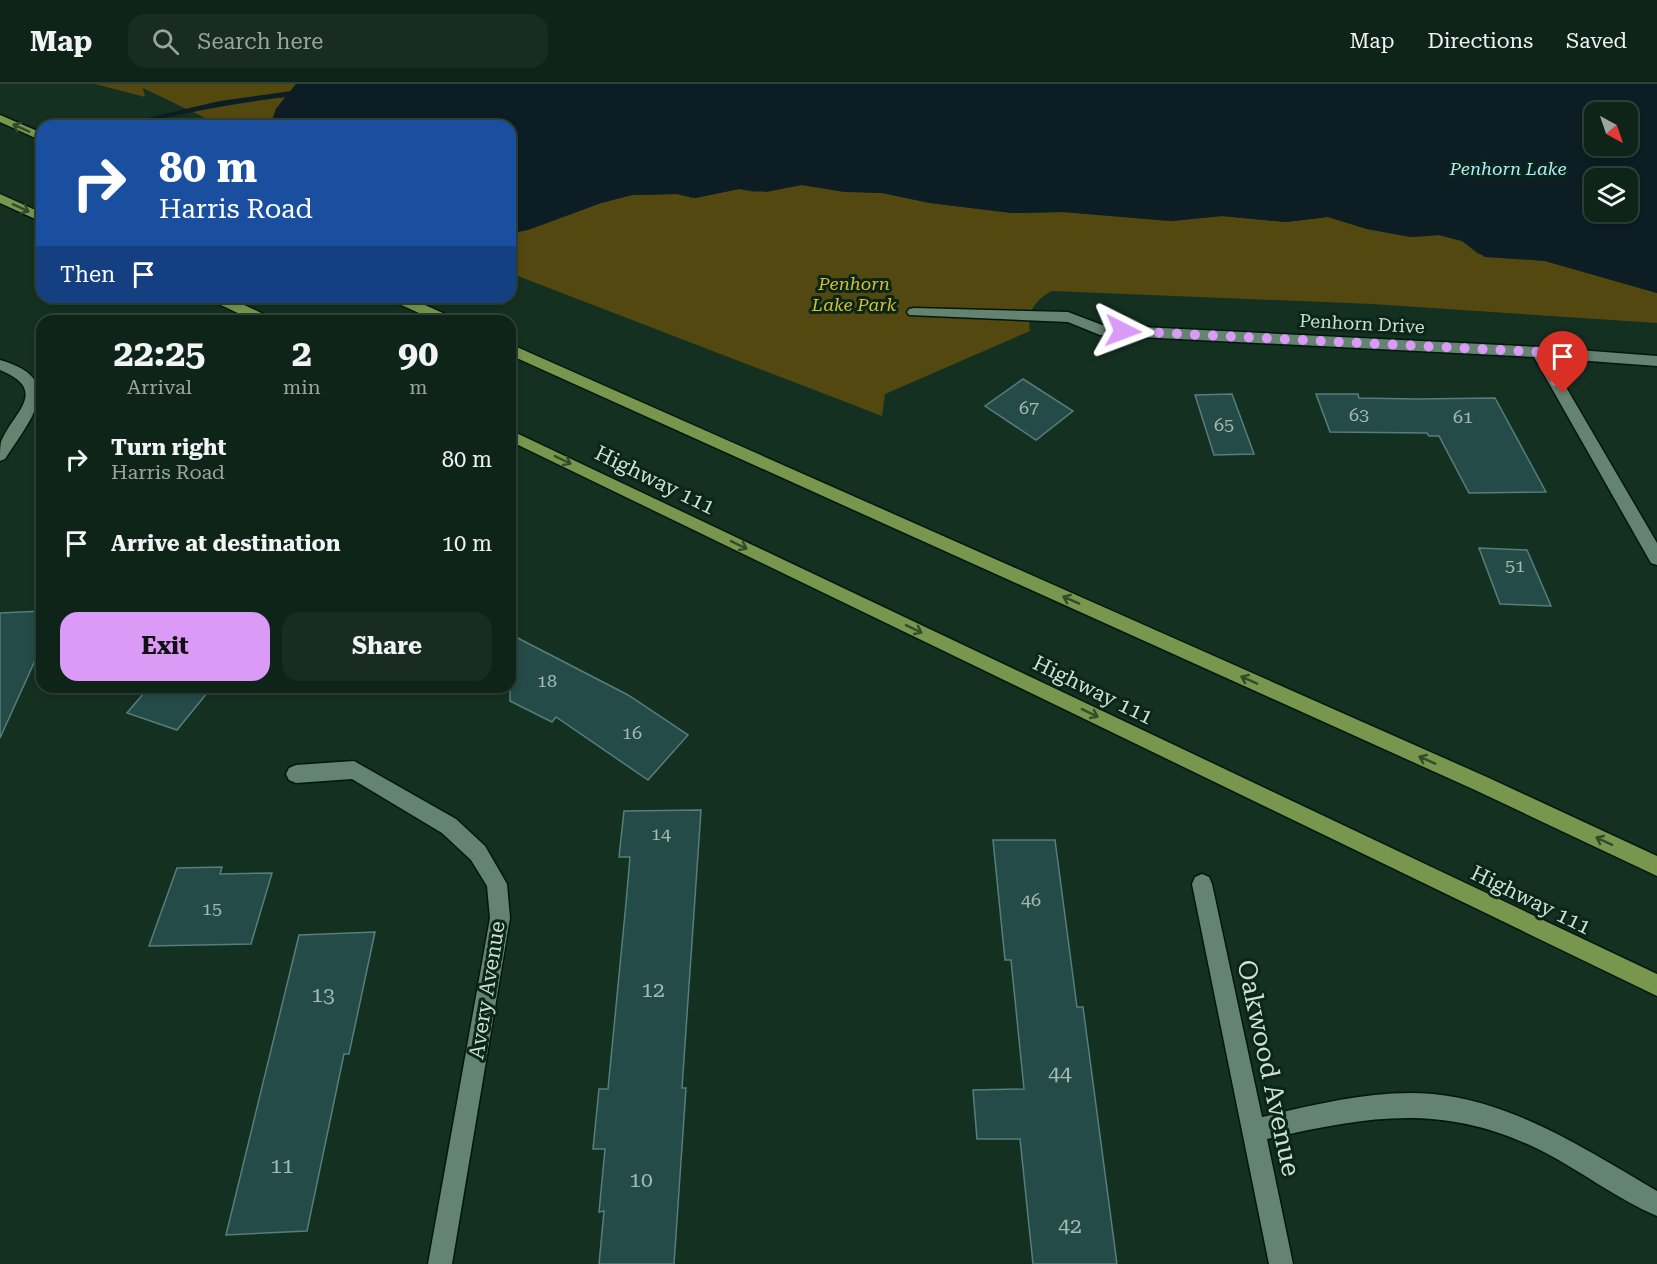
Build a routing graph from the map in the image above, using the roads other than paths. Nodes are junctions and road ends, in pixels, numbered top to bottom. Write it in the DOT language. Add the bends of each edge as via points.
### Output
graph roads {
  1 [pos="0,118"];
  2 [pos="36,134"];
  3 [pos="0,198"];
  4 [pos="36,215"];
  5 [pos="228,303"];
  6 [pos="408,303"];
  7 [pos="914,312"];
  8 [pos="254,315"];
  9 [pos="436,315"];
  10 [pos="516,351"];
  11 [pos="1539,352"];
  12 [pos="1657,361"];
  13 [pos="0,365"];
  14 [pos="516,438"];
  15 [pos="0,455"];
  16 [pos="1657,558"];
  17 [pos="296,774"];
  18 [pos="1657,866"];
  19 [pos="1202,884"];
  20 [pos="1657,986"];
  21 [pos="1253,1131"];
  22 [pos="1657,1204"];
  23 [pos="441,1264"];
  24 [pos="1281,1264"];
  2 -- 1 [label="highway, one-way"];
  3 -- 4 [label="highway, one-way"];
  5 -- 8 [label="highway"];
  6 -- 9 [label="highway"];
  7 -- 11 [label="street, Penhorn Drive" via="1068,317 1100,330"];
  18 -- 10 [label="highway, one-way"];
  11 -- 12 [label="street, Penhorn Drive"];
  11 -- 16 [label="street"];
  13 -- 15 [label="street" via="26,376 33,386 33,401"];
  14 -- 20 [label="highway, Highway 111, one-way"];
  17 -- 23 [label="street, Avery Avenue" via="354,770 449,826 478,853 497,884 500,918"];
  19 -- 21 [label="street, Oakwood Avenue"];
  21 -- 22 [label="street" via="1382,1107 1433,1106 1494,1118 1557,1147"];
  21 -- 24 [label="street, Oakwood Avenue"];
}
